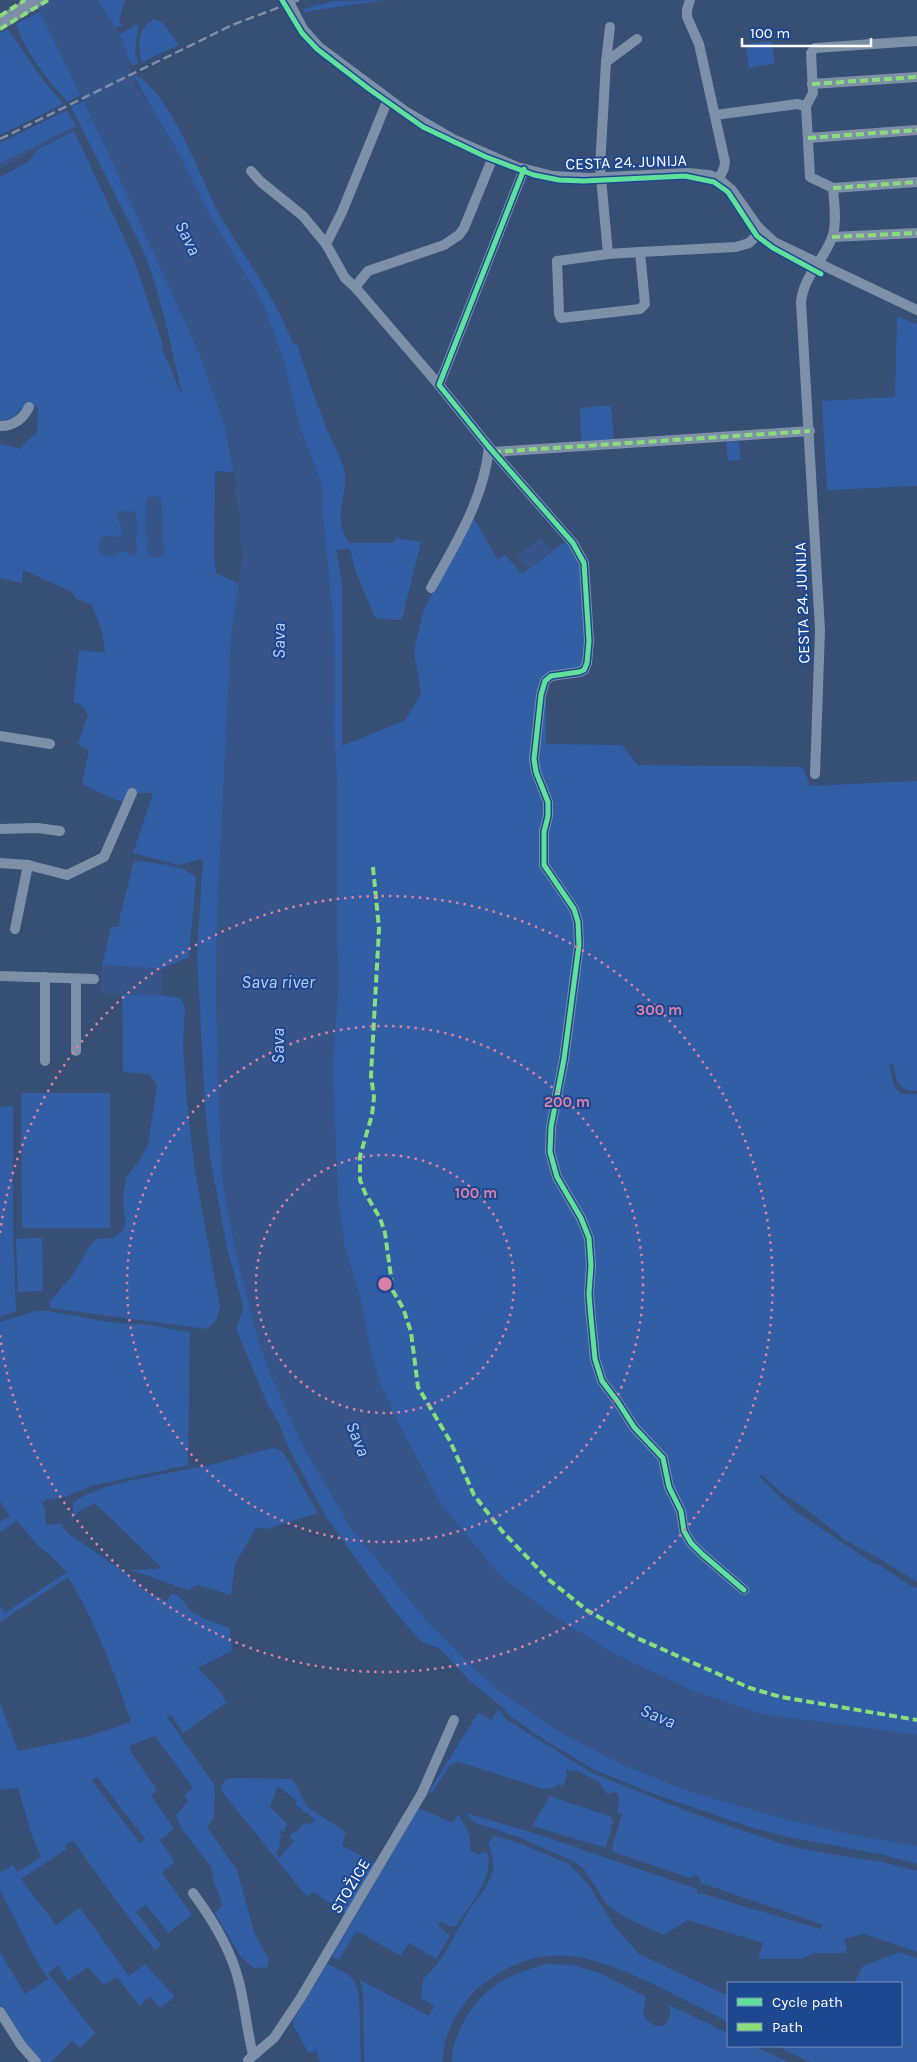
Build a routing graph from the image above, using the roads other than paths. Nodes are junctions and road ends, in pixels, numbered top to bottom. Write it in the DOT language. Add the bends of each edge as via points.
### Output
graph roads {
  1 [pos="37,0"];
  2 [pos="288,0"];
  3 [pos="690,0"];
  4 [pos="0,23"];
  5 [pos="610,26"];
  6 [pos="636,39"];
  7 [pos="917,41"];
  8 [pos="606,62"];
  9 [pos="917,76"];
  10 [pos="812,84"];
  11 [pos="388,99"];
  12 [pos="806,106"];
  13 [pos="715,115"];
  14 [pos="917,130"];
  15 [pos="808,138"];
  16 [pos="493,157"];
  17 [pos="524,169"];
  18 [pos="251,171"];
  19 [pos="602,177"];
  20 [pos="719,179"];
  21 [pos="917,182"];
  22 [pos="833,188"];
  23 [pos="761,231"];
  24 [pos="917,233"];
  25 [pos="832,238"];
  26 [pos="326,244"];
  27 [pos="640,252"];
  28 [pos="608,254"];
  29 [pos="816,262"];
  30 [pos="355,287"];
  31 [pos="917,310"];
  32 [pos="439,385"];
  33 [pos="29,407"];
  34 [pos="0,426"];
  35 [pos="810,431"];
  36 [pos="491,449"];
  37 [pos="430,588"];
  38 [pos="0,736"];
  39 [pos="50,744"];
  40 [pos="815,774"];
  41 [pos="132,793"];
  42 [pos="0,829"];
  43 [pos="60,831"];
  44 [pos="0,863"];
  45 [pos="28,865"];
  46 [pos="14,929"];
  47 [pos="0,976"];
  48 [pos="45,977"];
  49 [pos="94,978"];
  50 [pos="76,979"];
  51 [pos="76,1051"];
  52 [pos="45,1061"];
  53 [pos="744,1590"];
  54 [pos="454,1720"];
  55 [pos="192,1893"];
  56 [pos="0,2012"];
  57 [pos="248,2060"];
  58 [pos="36,2062"];
  1 -- 4 [label="main road"];
  2 -- 11 [label="street, CESTA 24. JUNIJA" via="302,29 314,42"];
  3 -- 13 [label="street" via="687,17 699,44"];
  5 -- 8 [label="street"];
  6 -- 8 [label="street"];
  7 -- 10 [label="street" via="814,48 811,52"];
  8 -- 19 [label="street"];
  9 -- 10 [label="street"];
  10 -- 12 [label="street" via="813,94"];
  11 -- 16 [label="street, CESTA 24. JUNIJA" via="434,129"];
  11 -- 26 [label="street"];
  12 -- 13 [label="street" via="797,104"];
  12 -- 15 [label="street"];
  13 -- 20 [label="street" via="725,162"];
  14 -- 15 [label="street"];
  15 -- 22 [label="street" via="810,177"];
  16 -- 17 [label="street, CESTA 24. JUNIJA"];
  16 -- 30 [label="street" via="459,236 444,245 368,270"];
  17 -- 19 [label="street, CESTA 24. JUNIJA" via="563,177"];
  17 -- 32 [label="street"];
  18 -- 26 [label="street" via="303,216"];
  19 -- 20 [label="street, CESTA 24. JUNIJA" via="694,173"];
  19 -- 28 [label="street, CESTA 24. JUNIJA"];
  20 -- 23 [label="street" via="732,190"];
  21 -- 22 [label="street"];
  22 -- 25 [label="street" via="835,226"];
  23 -- 27 [label="street" via="749,243 736,247"];
  23 -- 29 [label="street" via="774,242"];
  24 -- 25 [label="street"];
  25 -- 29 [label="street, CESTA 24. JUNIJA"];
  26 -- 30 [label="street" via="345,278"];
  27 -- 28 [label="street"];
  27 -- 28 [label="street" via="644,307 561,318 557,261"];
  29 -- 31 [label="street"];
  29 -- 35 [label="street, CESTA 24. JUNIJA" via="804,286 801,302"];
  30 -- 32 [label="street"];
  32 -- 36 [label="street"];
  33 -- 34 [label="street" via="23,417"];
  35 -- 36 [label="street"];
  35 -- 40 [label="street, CESTA 24. JUNIJA" via="820,630"];
  36 -- 37 [label="street" via="479,496 460,537"];
  36 -- 53 [label="street" via="574,543 584,563 589,641 587,663 584,670 551,676 545,682 534,759 548,802 544,865 574,909 578,922 579,945 550,1152 557,1177 581,1218 588,1238 595,1360 602,1381 634,1427 663,1458 669,1487 682,1511 684,1531 691,1543"];
  38 -- 39 [label="street"];
  41 -- 45 [label="street" via="104,857 67,875"];
  42 -- 43 [label="street"];
  44 -- 45 [label="street"];
  45 -- 46 [label="street"];
  47 -- 48 [label="street"];
  48 -- 50 [label="street"];
  48 -- 52 [label="street"];
  49 -- 50 [label="street"];
  50 -- 51 [label="street"];
  54 -- 57 [label="street, STOŽICE" via="422,1793 300,1999 274,2038"];
  55 -- 57 [label="street, STOŽICE" via="219,1932 238,1979"];
  56 -- 58 [label="street"];
}
